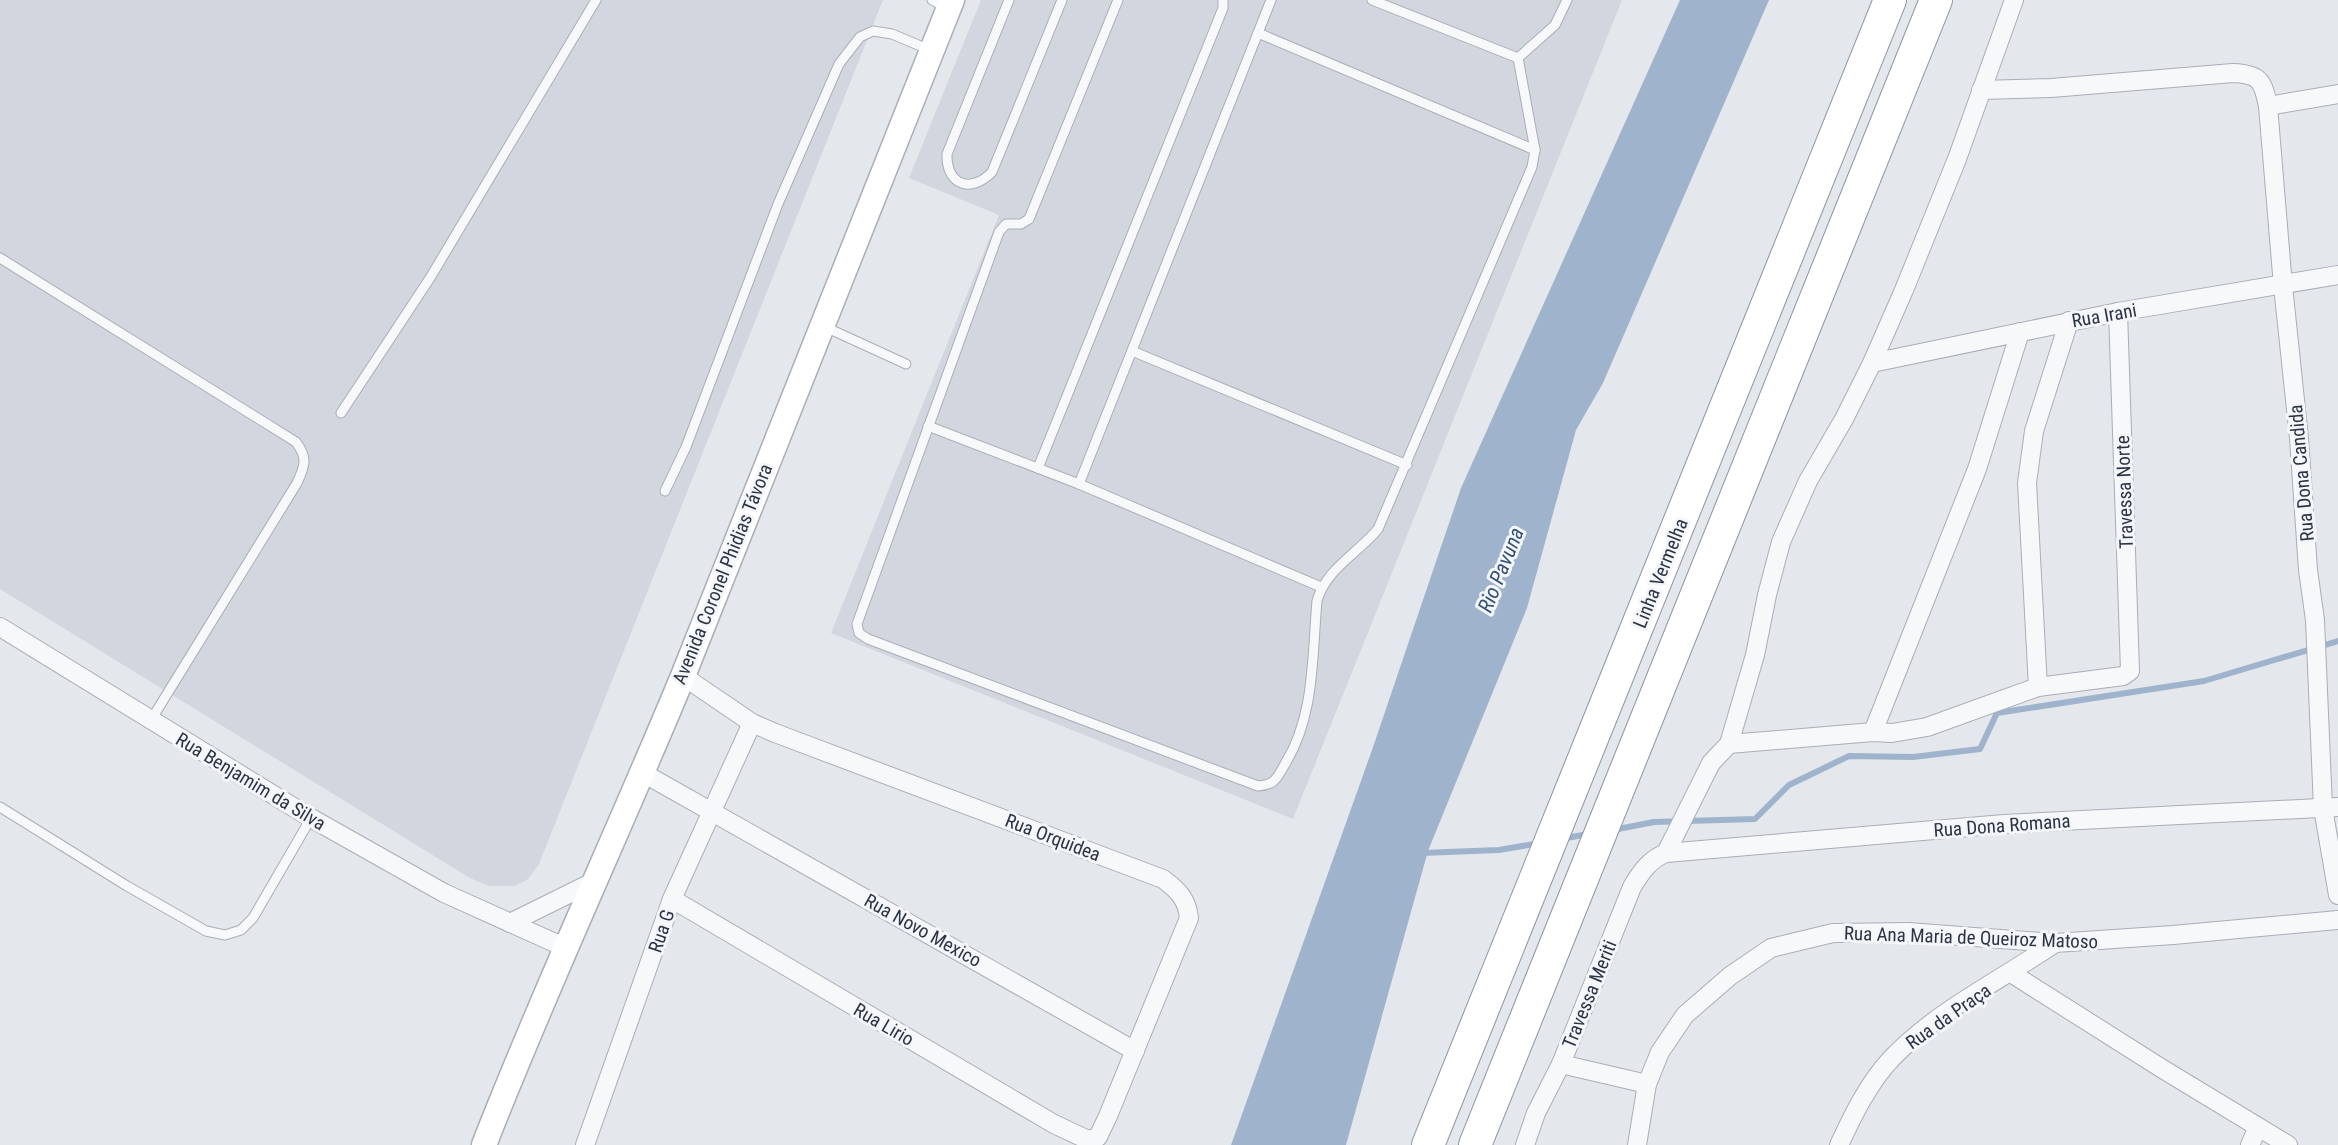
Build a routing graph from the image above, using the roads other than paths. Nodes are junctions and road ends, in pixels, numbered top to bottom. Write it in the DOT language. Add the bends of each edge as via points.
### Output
graph roads {
  1 [pos="596,0"];
  2 [pos="1009,0"];
  3 [pos="1062,0"];
  4 [pos="1118,0"];
  5 [pos="1223,0"];
  6 [pos="1270,0"];
  7 [pos="1371,0"];
  8 [pos="1567,0"];
  9 [pos="1891,0"];
  10 [pos="1936,0"];
  11 [pos="2014,0"];
  12 [pos="944,3"];
  13 [pos="1258,33"];
  14 [pos="932,51"];
  15 [pos="1518,58"];
  16 [pos="1981,90"];
  17 [pos="2338,94"];
  18 [pos="2268,106"];
  19 [pos="1535,150"];
  20 [pos="0,258"];
  21 [pos="2338,275"];
  22 [pos="2283,286"];
  23 [pos="2118,312"];
  24 [pos="2069,321"];
  25 [pos="822,325"];
  26 [pos="2020,332"];
  27 [pos="1132,351"];
  28 [pos="1872,363"];
  29 [pos="906,364"];
  30 [pos="341,413"];
  31 [pos="928,426"];
  32 [pos="1407,465"];
  33 [pos="1038,468"];
  34 [pos="1079,484"];
  35 [pos="665,491"];
  36 [pos="1321,587"];
  37 [pos="0,627"];
  38 [pos="683,676"];
  39 [pos="2038,687"];
  40 [pos="151,720"];
  41 [pos="752,723"];
  42 [pos="1873,732"];
  43 [pos="1728,744"];
  44 [pos="643,773"];
  45 [pos="0,807"];
  46 [pos="2330,808"];
  47 [pos="711,811"];
  48 [pos="311,818"];
  49 [pos="1666,853"];
  50 [pos="593,882"];
  51 [pos="2338,895"];
  52 [pos="672,899"];
  53 [pos="2338,920"];
  54 [pos="510,923"];
  55 [pos="2055,943"];
  56 [pos="564,947"];
  57 [pos="2011,973"];
  58 [pos="1135,1051"];
  59 [pos="1560,1064"];
  60 [pos="1647,1084"];
  61 [pos="2258,1127"];
  62 [pos="1098,1138"];
  63 [pos="484,1145"];
  64 [pos="585,1145"];
  65 [pos="1429,1145"];
  66 [pos="1475,1145"];
  67 [pos="1525,1145"];
  68 [pos="1637,1145"];
  69 [pos="1839,1145"];
  70 [pos="2250,1145"];
  71 [pos="2288,1145"];
  1 -- 30 [label="lane" via="430,278"];
  2 -- 3 [label="lane" via="947,154 953,178 967,185 983,182 992,172"];
  4 -- 31 [label="lane" via="1029,219 1006,224 999,232"];
  5 -- 33 [label="lane"];
  6 -- 13 [label="lane"];
  7 -- 15 [label="lane"];
  8 -- 15 [label="lane" via="1555,25"];
  9 -- 65 [label="highway, Linha Vermelha"];
  10 -- 66 [label="highway"];
  11 -- 16 [label="street"];
  12 -- 14 [label="street, Avenida Coronel Phidias Távora"];
  13 -- 19 [label="lane"];
  13 -- 27 [label="lane"];
  14 -- 25 [label="street, Avenida Coronel Phidias Távora"];
  14 -- 35 [label="lane" via="873,31 860,37 839,64 778,204"];
  15 -- 19 [label="lane"];
  16 -- 18 [label="street, Rua Dona Candida" via="2233,73 2255,77 2264,84"];
  16 -- 28 [label="street"];
  17 -- 18 [label="street"];
  18 -- 22 [label="street, Rua Dona Candida"];
  19 -- 32 [label="lane" via="1532,167"];
  20 -- 40 [label="lane" via="296,442 304,453 297,483"];
  21 -- 22 [label="street, Rua Irani"];
  22 -- 23 [label="street, Rua Irani"];
  22 -- 46 [label="street, Rua Dona Candida"];
  23 -- 24 [label="street, Rua Irani"];
  23 -- 39 [label="street, Travessa Norte" via="2130,671 2123,676"];
  24 -- 26 [label="street, Rua Irani"];
  24 -- 39 [label="street" via="2034,431 2026,483"];
  25 -- 29 [label="lane"];
  25 -- 38 [label="street, Avenida Coronel Phidias Távora"];
  26 -- 28 [label="street, Rua Irani"];
  26 -- 42 [label="street" via="1978,469"];
  27 -- 32 [label="lane"];
  27 -- 34 [label="lane"];
  28 -- 43 [label="street" via="1781,541 1755,655"];
  31 -- 33 [label="lane"];
  31 -- 36 [label="lane" via="857,624 859,634 868,639 1258,786 1269,786 1297,745 1305,719"];
  32 -- 36 [label="lane" via="1378,529"];
  33 -- 34 [label="lane"];
  34 -- 36 [label="lane"];
  37 -- 40 [label="street, Rua Benjamim da Silva"];
  38 -- 41 [label="street, Rua Orquidea"];
  38 -- 44 [label="street, Avenida Coronel Phidias Távora"];
  39 -- 42 [label="street" via="1927,727"];
  40 -- 48 [label="street, Rua Benjamim da Silva"];
  41 -- 47 [label="street, Rua G"];
  41 -- 58 [label="street, Rua Orquidea" via="1150,873 1178,889 1188,905 1189,918"];
  42 -- 43 [label="street"];
  43 -- 49 [label="street" via="1712,763"];
  44 -- 47 [label="street"];
  44 -- 50 [label="street, Avenida Coronel Phidias Távora"];
  45 -- 48 [label="lane" via="206,931 225,935 241,930 253,918"];
  46 -- 49 [label="street, Rua Dona Romana" via="2004,824"];
  46 -- 51 [label="street, Rua Dona Candida"];
  47 -- 52 [label="street, Rua G"];
  47 -- 58 [label="street, Rua Novo Mexico"];
  48 -- 54 [label="street, Rua Benjamim da Silva" via="444,893"];
  49 -- 59 [label="street, Travessa Meriti" via="1649,864 1632,887"];
  50 -- 54 [label="street"];
  50 -- 56 [label="street, Avenida Coronel Phidias Távora"];
  52 -- 62 [label="street, Rua Lirio" via="1054,1124 1088,1140"];
  52 -- 64 [label="street, Rua G"];
  53 -- 55 [label="street, Rua Ana Maria de Queiroz Matoso"];
  54 -- 56 [label="street, Rua Benjamim da Silva"];
  55 -- 57 [label="street, Rua da Praça"];
  55 -- 60 [label="street, Rua Ana Maria de Queiroz Matoso" via="1908,932 1832,933 1771,948 1685,1015 1660,1052"];
  56 -- 63 [label="street, Avenida Coronel Phidias Távora"];
  57 -- 61 [label="street"];
  57 -- 69 [label="street, Rua da Praça" via="1919,1032 1891,1059 1868,1090"];
  58 -- 62 [label="street, Rua Orquidea"];
  59 -- 60 [label="street"];
  59 -- 67 [label="street, Travessa Meriti"];
  60 -- 68 [label="street, Rua Ana Maria de Queiroz Matoso"];
  61 -- 70 [label="street"];
  61 -- 71 [label="street"];
}
